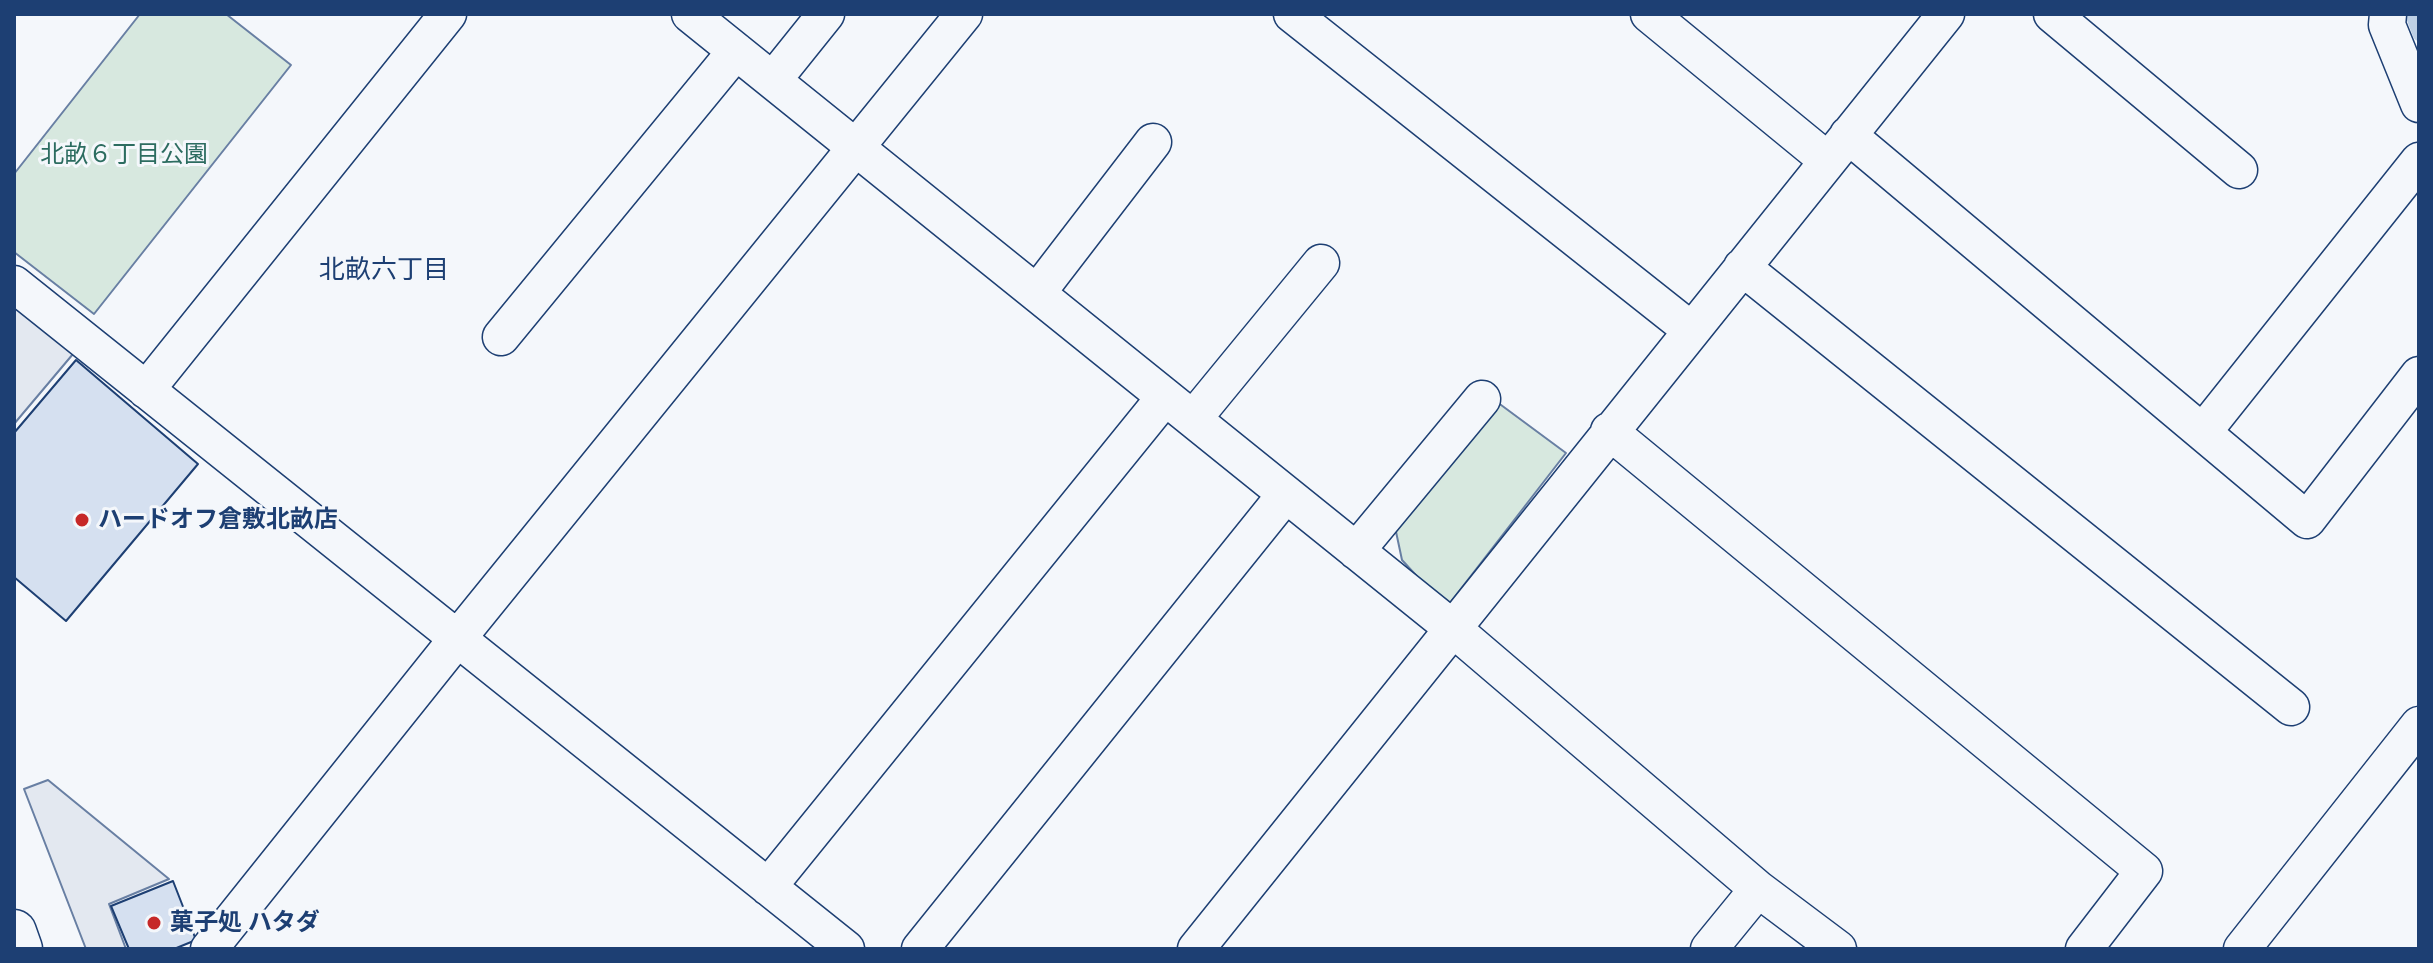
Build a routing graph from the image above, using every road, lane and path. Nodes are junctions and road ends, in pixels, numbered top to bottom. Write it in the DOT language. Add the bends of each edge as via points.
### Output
graph roads {
  1 [pos="448,14"];
  2 [pos="690,14"];
  3 [pos="826,14"];
  4 [pos="964,14"];
  5 [pos="1292,14"];
  6 [pos="1649,14"];
  7 [pos="1946,14"];
  8 [pos="2052,14"];
  9 [pos="2388,14"];
  10 [pos="736,51"];
  11 [pos="773,80"];
  12 [pos="2419,104"];
  13 [pos="1153,142"];
  14 [pos="855,146"];
  15 [pos="1837,148"];
  16 [pos="2419,161"];
  17 [pos="2239,170"];
  18 [pos="1321,263"];
  19 [pos="1742,267"];
  20 [pos="14,284"];
  21 [pos="1037,293"];
  22 [pos="1691,330"];
  23 [pos="501,337"];
  24 [pos="2419,375"];
  25 [pos="146,390"];
  26 [pos="1482,399"];
  27 [pos="1179,408"];
  28 [pos="1609,431"];
  29 [pos="2203,432"];
  30 [pos="1286,494"];
  31 [pos="1356,551"];
  32 [pos="1451,627"];
  33 [pos="457,639"];
  34 [pos="2291,707"];
  35 [pos="2419,725"];
  36 [pos="768,887"];
  37 [pos="1758,889"];
  38 [pos="14,932"];
  39 [pos="20,949"];
  40 [pos="209,949"];
  41 [pos="846,949"];
  42 [pos="920,949"];
  43 [pos="1196,949"];
  44 [pos="1709,949"];
  45 [pos="1838,949"];
  46 [pos="2084,949"];
  47 [pos="2242,949"];
  1 -- 25 [label="street"];
  2 -- 10 [label="street"];
  3 -- 11 [label="street"];
  4 -- 14 [label="street"];
  5 -- 22 [label="street"];
  6 -- 15 [label="street"];
  7 -- 15 [label="street"];
  8 -- 17 [label="street"];
  9 -- 12 [label="street" via="2387,25"];
  10 -- 11 [label="street"];
  10 -- 23 [label="street"];
  11 -- 14 [label="street"];
  13 -- 21 [label="street"];
  14 -- 21 [label="street"];
  14 -- 33 [label="street"];
  15 -- 19 [label="street"];
  15 -- 29 [label="street"];
  16 -- 29 [label="street"];
  18 -- 27 [label="street"];
  19 -- 22 [label="street"];
  19 -- 34 [label="street"];
  20 -- 25 [label="street"];
  21 -- 27 [label="street"];
  22 -- 28 [label="street"];
  24 -- 29 [label="street" via="2307,520"];
  25 -- 33 [label="street"];
  26 -- 31 [label="street"];
  27 -- 30 [label="street"];
  27 -- 36 [label="street"];
  28 -- 32 [label="street"];
  28 -- 46 [label="street" via="2144,871"];
  30 -- 31 [label="street"];
  30 -- 42 [label="street"];
  31 -- 32 [label="street"];
  32 -- 37 [label="street"];
  32 -- 43 [label="street"];
  33 -- 36 [label="street"];
  33 -- 40 [label="street"];
  35 -- 47 [label="street"];
  36 -- 41 [label="street"];
  37 -- 44 [label="street"];
  37 -- 45 [label="street"];
  38 -- 39 [label="street"];
}
